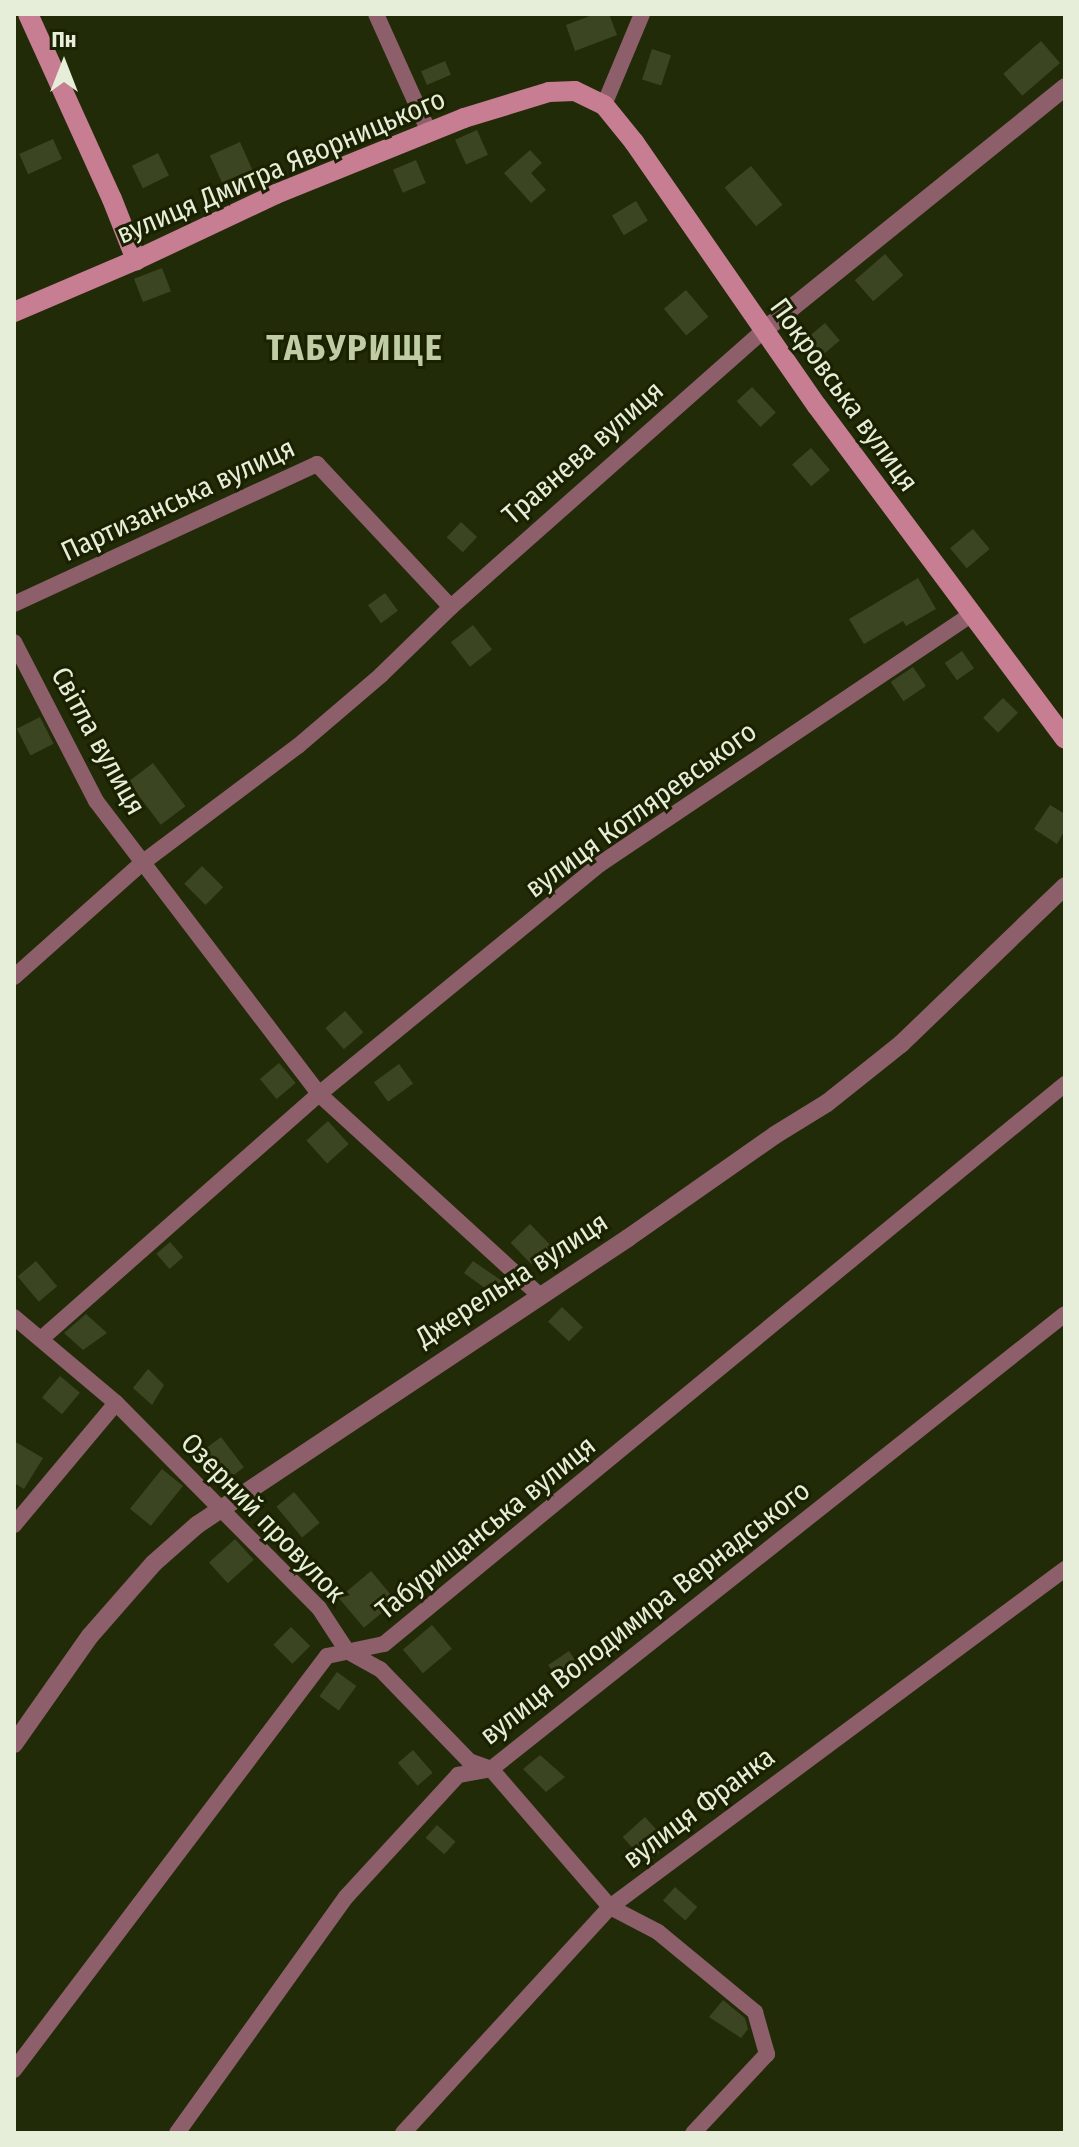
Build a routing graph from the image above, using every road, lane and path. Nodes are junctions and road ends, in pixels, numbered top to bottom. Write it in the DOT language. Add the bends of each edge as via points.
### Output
graph roads {
  1 [pos="28,14"];
  2 [pos="376,14"];
  3 [pos="642,14"];
  4 [pos="1065,87"];
  5 [pos="575,91"];
  6 [pos="604,105"];
  7 [pos="429,132"];
  8 [pos="136,260"];
  9 [pos="14,312"];
  10 [pos="763,331"];
  11 [pos="14,604"];
  12 [pos="451,607"];
  13 [pos="970,615"];
  14 [pos="14,642"];
  15 [pos="1065,739"];
  16 [pos="142,863"];
  17 [pos="1065,886"];
  18 [pos="14,977"];
  19 [pos="1065,1084"];
  20 [pos="319,1094"];
  21 [pos="539,1295"];
  22 [pos="1065,1314"];
  23 [pos="14,1317"];
  24 [pos="41,1339"];
  25 [pos="116,1403"];
  26 [pos="222,1511"];
  27 [pos="14,1525"];
  28 [pos="1065,1569"];
  29 [pos="347,1651"];
  30 [pos="14,1744"];
  31 [pos="491,1769"];
  32 [pos="610,1907"];
  33 [pos="14,2070"];
  34 [pos="177,2133"];
  35 [pos="403,2133"];
  36 [pos="693,2133"];
  1 -- 8 [label="main road"];
  2 -- 7 [label="street"];
  3 -- 6 [label="street"];
  4 -- 10 [label="street, Травнева вулиця"];
  5 -- 6 [label="main road, Покровська вулиця"];
  5 -- 7 [label="main road, вулиця Дмитра Яворницького" via="515,100"];
  6 -- 10 [label="main road, Покровська вулиця"];
  7 -- 8 [label="main road, вулиця Дмитра Яворницького" via="276,194"];
  8 -- 9 [label="main road, вулиця Дмитра Яворницького"];
  10 -- 12 [label="street, Травнева вулиця"];
  10 -- 13 [label="main road, Покровська вулиця"];
  11 -- 12 [label="street, Партизанська вулиця" via="317,464"];
  12 -- 16 [label="street, Травнева вулиця" via="298,746"];
  13 -- 15 [label="main road, Покровська вулиця"];
  13 -- 20 [label="street, вулиця Котляревського" via="600,864"];
  14 -- 16 [label="street, Світла вулиця" via="96,801"];
  16 -- 18 [label="street, Травнева вулиця"];
  16 -- 20 [label="street"];
  17 -- 21 [label="street, Джерельна вулиця" via="913,1034 827,1103"];
  19 -- 29 [label="street, Табурищанська вулиця" via="384,1644"];
  20 -- 21 [label="street"];
  20 -- 24 [label="street, вулиця Котляревського"];
  21 -- 26 [label="street, Джерельна вулиця"];
  22 -- 31 [label="street, вулиця Володимира Вернадського"];
  23 -- 24 [label="street, Озерний провулок"];
  24 -- 25 [label="street, Озерний провулок"];
  25 -- 26 [label="street, Озерний провулок"];
  25 -- 27 [label="street"];
  26 -- 29 [label="street, Озерний провулок" via="319,1608"];
  26 -- 30 [label="street, Джерельна вулиця" via="197,1525 154,1563 90,1636"];
  28 -- 32 [label="street, вулиця Франка"];
  29 -- 31 [label="street, Озерний провулок" via="380,1669 469,1761"];
  29 -- 33 [label="street, Табурищанська вулиця" via="327,1656"];
  31 -- 32 [label="street, Озерний провулок"];
  31 -- 34 [label="street, вулиця Володимира Вернадського" via="458,1775 346,1897"];
  32 -- 35 [label="street, вулиця Франка"];
  32 -- 36 [label="street, Озерний провулок" via="658,1932 755,2012 767,2054"];
}
